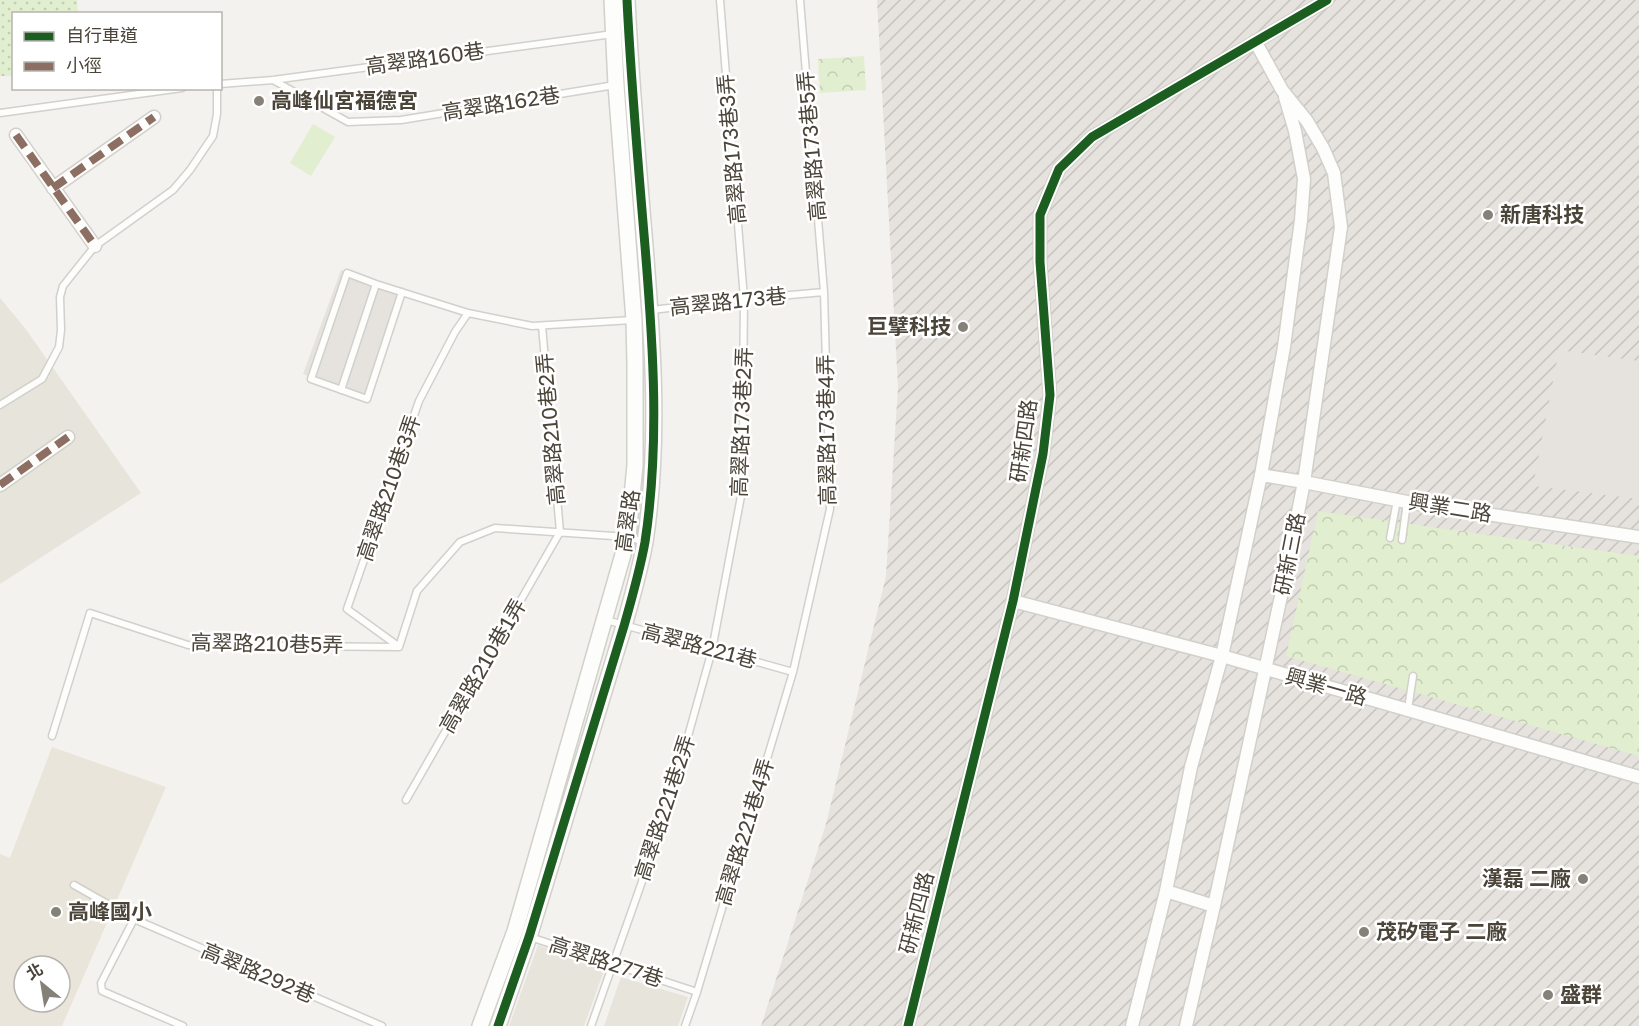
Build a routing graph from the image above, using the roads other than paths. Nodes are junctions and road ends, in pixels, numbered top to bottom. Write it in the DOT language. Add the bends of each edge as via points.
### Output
graph roads {
  1 [pos="612,0"];
  2 [pos="627,0"];
  3 [pos="720,0"];
  4 [pos="800,0"];
  5 [pos="1327,0"];
  6 [pos="621,32"];
  7 [pos="1255,41"];
  8 [pos="273,80"];
  9 [pos="222,84"];
  10 [pos="624,84"];
  11 [pos="167,90"];
  12 [pos="217,90"];
  13 [pos="1282,90"];
  14 [pos="0,113"];
  15 [pos="154,117"];
  16 [pos="16,135"];
  17 [pos="53,188"];
  18 [pos="95,246"];
  19 [pos="376,284"];
  20 [pos="402,292"];
  21 [pos="824,292"];
  22 [pos="744,299"];
  23 [pos="650,310"];
  24 [pos="468,313"];
  25 [pos="634,320"];
  26 [pos="542,326"];
  27 [pos="341,390"];
  28 [pos="0,405"];
  29 [pos="68,437"];
  30 [pos="1261,475"];
  31 [pos="1304,482"];
  32 [pos="0,485"];
  33 [pos="1402,501"];
  34 [pos="560,532"];
  35 [pos="627,537"];
  36 [pos="1639,537"];
  37 [pos="1390,538"];
  38 [pos="1402,540"];
  39 [pos="645,542"];
  40 [pos="1012,601"];
  41 [pos="605,620"];
  42 [pos="624,626"];
  43 [pos="399,647"];
  44 [pos="712,650"];
  45 [pos="1222,656"];
  46 [pos="1266,669"];
  47 [pos="793,672"];
  48 [pos="1413,676"];
  49 [pos="1407,710"];
  50 [pos="52,736"];
  51 [pos="1639,777"];
  52 [pos="406,800"];
  53 [pos="74,885"];
  54 [pos="1166,891"];
  55 [pos="1214,906"];
  56 [pos="134,919"];
  57 [pos="522,934"];
  58 [pos="613,963"];
  59 [pos="697,992"];
  60 [pos="183,1026"];
  61 [pos="382,1026"];
  62 [pos="480,1026"];
  63 [pos="498,1026"];
  64 [pos="591,1026"];
  65 [pos="685,1026"];
  66 [pos="908,1026"];
  67 [pos="1132,1026"];
  68 [pos="1186,1026"];
  1 -- 6 [label="street, 高翠路"];
  2 -- 6 [label="street, 高翠路"];
  3 -- 22 [label="lane, 高翠路173巷3弄"];
  4 -- 21 [label="lane, 高翠路173巷5弄"];
  5 -- 7 [label="street, 研新四路"];
  6 -- 8 [label="lane, 高翠路160巷"];
  6 -- 10 [label="street, 高翠路"];
  7 -- 13 [label="street, 研新三路"];
  7 -- 40 [label="street, 研新四路" via="1092,137 1059,169 1040,215 1050,395 1043,454"];
  8 -- 9 [label="lane, 高翠路160巷"];
  8 -- 10 [label="lane, 高翠路162巷" via="348,122 401,120"];
  10 -- 23 [label="street, 高翠路"];
  10 -- 25 [label="street, 高翠路"];
  11 -- 14 [label="lane"];
  12 -- 18 [label="lane" via="213,136 190,170 173,190"];
  13 -- 30 [label="street, 研新三路" via="1304,179 1284,347"];
  13 -- 31 [label="street, 研新三路" via="1323,148 1334,173 1341,226"];
  15 -- 17 [label="street"];
  16 -- 17 [label="street"];
  17 -- 18 [label="street"];
  18 -- 28 [label="lane" via="63,286 59,347 42,379"];
  19 -- 20 [label="lane"];
  19 -- 27 [label="lane"];
  19 -- 27 [label="lane" via="347,273 311,379"];
  20 -- 24 [label="lane"];
  20 -- 27 [label="lane" via="367,399"];
  21 -- 22 [label="lane, 高翠路173巷"];
  21 -- 47 [label="lane, 高翠路173巷4弄" via="830,509"];
  22 -- 23 [label="lane, 高翠路173巷"];
  22 -- 44 [label="lane, 高翠路173巷2弄" via="742,491"];
  23 -- 25 [label="lane, 高翠路173巷"];
  23 -- 39 [label="street, 高翠路" via="653,466"];
  24 -- 26 [label="lane"];
  24 -- 43 [label="lane, 高翠路210巷3弄" via="419,401 347,609"];
  25 -- 26 [label="lane"];
  25 -- 35 [label="street, 高翠路" via="635,465"];
  26 -- 34 [label="lane, 高翠路210巷2弄"];
  29 -- 32 [label="street"];
  30 -- 31 [label="street, 興業二路"];
  30 -- 45 [label="street, 研新三路"];
  31 -- 33 [label="street, 興業二路"];
  31 -- 46 [label="street, 研新三路"];
  33 -- 36 [label="street, 興業二路"];
  33 -- 37 [label="lane"];
  33 -- 38 [label="lane"];
  34 -- 35 [label="lane"];
  34 -- 43 [label="lane" via="495,528 460,542 417,591"];
  34 -- 52 [label="lane, 高翠路210巷1弄"];
  35 -- 39 [label="lane"];
  35 -- 41 [label="street, 高翠路"];
  39 -- 42 [label="street, 高翠路"];
  40 -- 45 [label="street, 興業一路"];
  40 -- 66 [label="street, 研新四路"];
  41 -- 42 [label="lane, 高翠路221巷"];
  41 -- 57 [label="street, 高翠路"];
  42 -- 44 [label="lane, 高翠路221巷"];
  42 -- 57 [label="street, 高翠路"];
  43 -- 50 [label="lane, 高翠路210巷5弄" via="188,645 90,613"];
  44 -- 47 [label="lane, 高翠路221巷"];
  44 -- 58 [label="lane, 高翠路221巷2弄" via="668,808"];
  45 -- 46 [label="street, 興業一路"];
  45 -- 54 [label="street, 研新三路" via="1191,768"];
  46 -- 49 [label="street, 興業一路"];
  46 -- 55 [label="street, 研新三路"];
  47 -- 59 [label="lane, 高翠路221巷4弄"];
  48 -- 49 [label="lane"];
  49 -- 51 [label="street, 興業一路"];
  53 -- 56 [label="lane, 高翠路292巷"];
  54 -- 55 [label="street"];
  54 -- 67 [label="street, 研新三路"];
  55 -- 68 [label="street, 研新三路"];
  56 -- 60 [label="lane" via="101,983 102,991"];
  56 -- 61 [label="lane, 高翠路292巷"];
  57 -- 58 [label="lane, 高翠路277巷"];
  57 -- 62 [label="street, 高翠路"];
  57 -- 63 [label="street, 高翠路"];
  58 -- 59 [label="lane, 高翠路277巷"];
  58 -- 64 [label="lane, 高翠路221巷2弄"];
  59 -- 65 [label="lane, 高翠路221巷4弄"];
}
